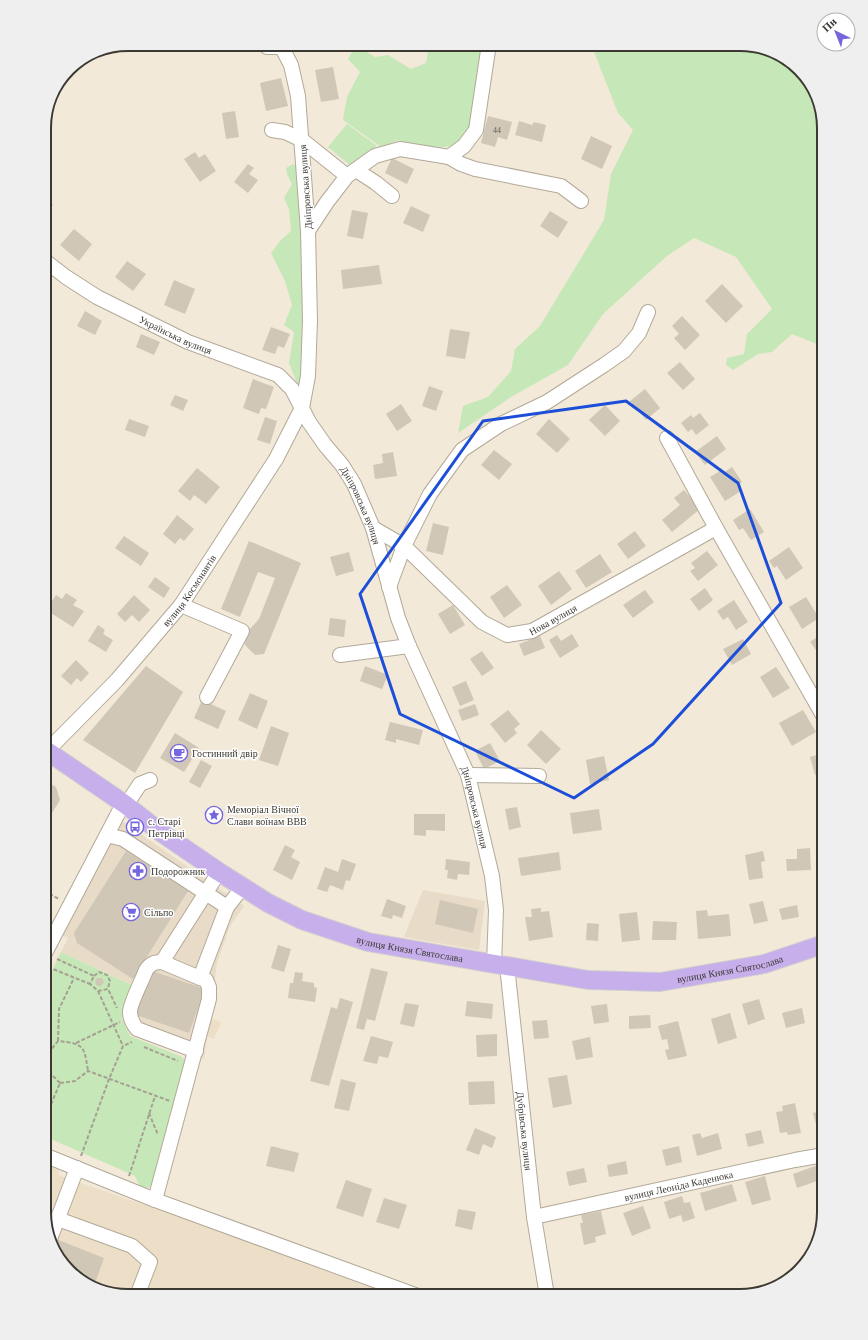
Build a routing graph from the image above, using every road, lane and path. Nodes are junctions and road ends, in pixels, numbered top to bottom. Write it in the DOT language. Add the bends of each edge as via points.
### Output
graph roads {
  1 [pos="280,51"];
  2 [pos="488,51"];
  3 [pos="272,130"];
  4 [pos="302,140"];
  5 [pos="449,156"];
  6 [pos="351,173"];
  7 [pos="392,196"];
  8 [pos="581,201"];
  9 [pos="308,232"];
  10 [pos="51,265"];
  11 [pos="648,312"];
  12 [pos="302,408"];
  13 [pos="667,438"];
  14 [pos="373,528"];
  15 [pos="716,528"];
  16 [pos="404,546"];
  17 [pos="389,587"];
  18 [pos="181,605"];
  19 [pos="409,646"];
  20 [pos="340,655"];
  21 [pos="207,697"];
  22 [pos="817,705"];
  23 [pos="51,745"];
  24 [pos="51,753"];
  25 [pos="468,775"];
  26 [pos="539,776"];
  27 [pos="150,780"];
  28 [pos="125,805"];
  29 [pos="106,836"];
  30 [pos="218,872"];
  31 [pos="243,887"];
  32 [pos="206,893"];
  33 [pos="51,895"];
  34 [pos="69,906"];
  35 [pos="227,908"];
  36 [pos="51,943"];
  37 [pos="817,946"];
  38 [pos="51,961"];
  39 [pos="162,962"];
  40 [pos="51,963"];
  41 [pos="501,965"];
  42 [pos="94,976"];
  43 [pos="74,978"];
  44 [pos="200,978"];
  45 [pos="90,984"];
  46 [pos="108,989"];
  47 [pos="98,991"];
  48 [pos="117,1008"];
  49 [pos="130,1015"];
  50 [pos="113,1025"];
  51 [pos="58,1041"];
  52 [pos="76,1043"];
  53 [pos="123,1046"];
  54 [pos="51,1049"];
  55 [pos="196,1051"];
  56 [pos="192,1067"];
  57 [pos="88,1071"];
  58 [pos="51,1074"];
  59 [pos="109,1079"];
  60 [pos="60,1083"];
  61 [pos="155,1096"];
  62 [pos="51,1104"];
  63 [pos="181,1105"];
  64 [pos="817,1156"];
  65 [pos="51,1158"];
  66 [pos="77,1168"];
  67 [pos="125,1188"];
  68 [pos="155,1200"];
  69 [pos="534,1217"];
  70 [pos="58,1219"];
  71 [pos="54,1230"];
  72 [pos="140,1289"];
  73 [pos="391,1289"];
  74 [pos="546,1289"];
  1 -- 4 [label="street, Дніпровська вулиця" via="291,65 298,96"];
  2 -- 5 [label="street" via="476,130 464,146"];
  3 -- 4 [label="street" via="285,132"];
  4 -- 6 [label="street"];
  4 -- 9 [label="street, Дніпровська вулиця"];
  5 -- 6 [label="street" via="400,148 375,156"];
  5 -- 8 [label="street" via="475,169 561,186"];
  6 -- 7 [label="street" via="376,183"];
  6 -- 9 [label="street" via="327,202"];
  9 -- 12 [label="street, Дніпровська вулиця" via="308,376"];
  10 -- 12 [label="street, Українська вулиця" via="97,297 188,342 278,376 292,389"];
  11 -- 16 [label="street" via="639,333 624,351 547,402 501,424 462,450 430,494"];
  12 -- 14 [label="street, Дніпровська вулиця" via="309,422 354,484"];
  12 -- 18 [label="street, вулиця Космонавтів" via="276,459"];
  13 -- 15 [label="street"];
  14 -- 16 [label="street, Нова вулиця"];
  14 -- 17 [label="street, Дніпровська вулиця"];
  15 -- 16 [label="street, Нова вулиця" via="532,631 507,635 482,622"];
  15 -- 22 [label="street"];
  16 -- 17 [label="street"];
  17 -- 19 [label="street, Дніпровська вулиця"];
  18 -- 21 [label="street" via="242,631"];
  18 -- 23 [label="street, вулиця Космонавтів" via="117,680"];
  19 -- 20 [label="street"];
  19 -- 25 [label="street, Дніпровська вулиця"];
  24 -- 28 [label="main road, вулиця Князя Святослава"];
  25 -- 26 [label="street"];
  25 -- 41 [label="street, Дніпровська вулиця" via="492,876"];
  27 -- 28 [label="street" via="140,784"];
  28 -- 29 [label="street"];
  28 -- 30 [label="main road, вулиця Князя Святослава"];
  29 -- 32 [label="street" via="123,839"];
  29 -- 34 [label="street"];
  30 -- 31 [label="main road, вулиця Князя Святослава"];
  30 -- 32 [label="street"];
  31 -- 35 [label="street"];
  31 -- 41 [label="main road, вулиця Князя Святослава" via="302,920 368,942"];
  32 -- 35 [label="street"];
  32 -- 39 [label="street"];
  33 -- 34 [label="path"];
  34 -- 36 [label="street"];
  35 -- 44 [label="street"];
  37 -- 41 [label="main road, вулиця Князя Святослава" via="764,964 660,982 588,980"];
  38 -- 42 [label="path"];
  39 -- 44 [label="street"];
  39 -- 49 [label="street" via="150,964 146,970"];
  40 -- 43 [label="path"];
  41 -- 69 [label="street, Дубрівська вулиця"];
  42 -- 45 [label="path"];
  42 -- 46 [label="path" via="99,972 107,975 110,981"];
  43 -- 45 [label="path"];
  43 -- 51 [label="path" via="59,1009"];
  44 -- 55 [label="street" via="206,980 210,999"];
  45 -- 47 [label="path"];
  46 -- 47 [label="path"];
  46 -- 48 [label="path"];
  47 -- 50 [label="path"];
  49 -- 50 [label="path"];
  49 -- 55 [label="street" via="138,1029"];
  50 -- 52 [label="path"];
  50 -- 53 [label="path"];
  51 -- 52 [label="path"];
  51 -- 54 [label="path"];
  52 -- 57 [label="path" via="85,1051"];
  53 -- 56 [label="path" via="132,1042"];
  53 -- 59 [label="path"];
  55 -- 56 [label="street"];
  56 -- 63 [label="street"];
  57 -- 59 [label="path"];
  57 -- 60 [label="path" via="75,1082"];
  58 -- 60 [label="path"];
  59 -- 61 [label="path"];
  59 -- 66 [label="path"];
  60 -- 62 [label="path"];
  61 -- 63 [label="path"];
  61 -- 67 [label="path"];
  63 -- 68 [label="street"];
  64 -- 69 [label="street, вулиця Леоніда Каденюка"];
  65 -- 66 [label="street"];
  66 -- 67 [label="street"];
  66 -- 70 [label="street"];
  67 -- 68 [label="street"];
  68 -- 73 [label="street"];
  69 -- 74 [label="street, Дубрівська вулиця"];
  70 -- 71 [label="street"];
  70 -- 72 [label="street" via="132,1246 150,1262"];
}
